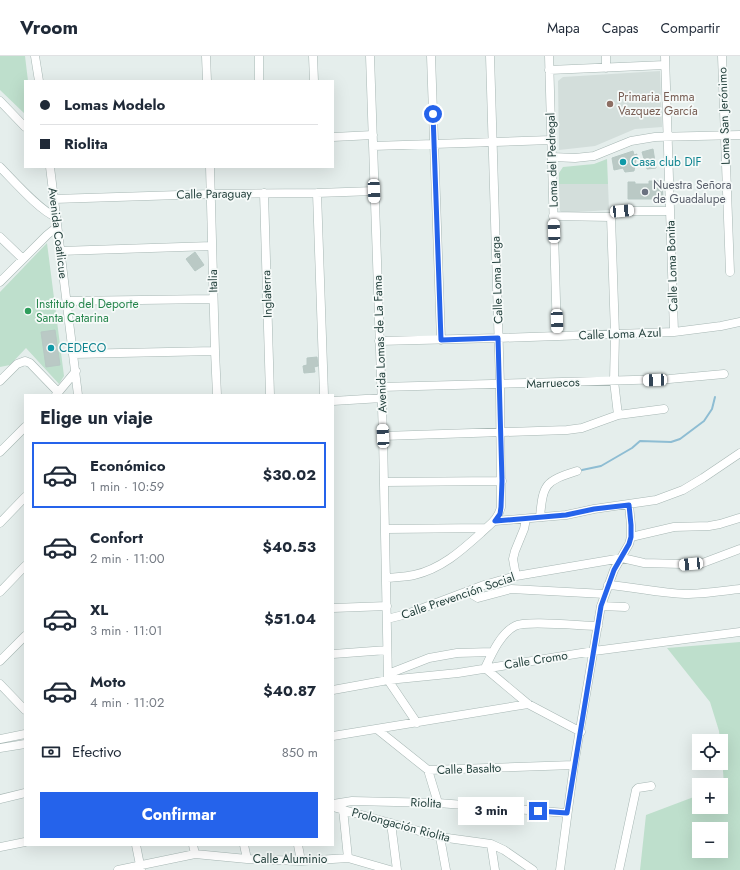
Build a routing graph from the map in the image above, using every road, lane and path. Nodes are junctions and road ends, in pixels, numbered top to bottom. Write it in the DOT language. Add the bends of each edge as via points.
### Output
graph roads {
  1 [pos="35,56"];
  2 [pos="206,56"];
  3 [pos="259,56"];
  4 [pos="313,56"];
  5 [pos="370,56"];
  6 [pos="431,56"];
  7 [pos="490,56"];
  8 [pos="549,56"];
  9 [pos="606,56"];
  10 [pos="664,56"];
  11 [pos="722,56"];
  12 [pos="665,65"];
  13 [pos="606,68"];
  14 [pos="549,70"];
  15 [pos="38,80"];
  16 [pos="207,80"];
  17 [pos="259,80"];
  18 [pos="314,80"];
  19 [pos="0,101"];
  20 [pos="24,126"];
  21 [pos="373,135"];
  22 [pos="740,135"];
  23 [pos="668,136"];
  24 [pos="724,136"];
  25 [pos="334,137"];
  26 [pos="551,140"];
  27 [pos="493,141"];
  28 [pos="434,143"];
  29 [pos="373,146"];
  30 [pos="552,157"];
  31 [pos="0,167"];
  32 [pos="50,168"];
  33 [pos="210,168"];
  34 [pos="374,191"];
  35 [pos="264,193"];
  36 [pos="317,193"];
  37 [pos="211,194"];
  38 [pos="54,199"];
  39 [pos="670,211"];
  40 [pos="553,216"];
  41 [pos="56,217"];
  42 [pos="611,217"];
  43 [pos="57,227"];
  44 [pos="0,236"];
  45 [pos="212,246"];
  46 [pos="60,251"];
  47 [pos="23,259"];
  48 [pos="730,272"];
  49 [pos="0,282"];
  50 [pos="213,299"];
  51 [pos="67,301"];
  52 [pos="740,322"];
  53 [pos="674,332"];
  54 [pos="615,334"];
  55 [pos="557,336"];
  56 [pos="498,338"];
  57 [pos="441,340"];
  58 [pos="379,341"];
  59 [pos="215,351"];
  60 [pos="73,354"];
  61 [pos="76,372"];
  62 [pos="724,374"];
  63 [pos="0,381"];
  64 [pos="614,381"];
  65 [pos="500,385"];
  66 [pos="381,387"];
  67 [pos="57,394"];
  68 [pos="78,394"];
  69 [pos="217,394"];
  70 [pos="270,394"];
  71 [pos="324,394"];
  72 [pos="382,398"];
  73 [pos="334,401"];
  74 [pos="664,409"];
  75 [pos="618,415"];
  76 [pos="24,428"];
  77 [pos="501,432"];
  78 [pos="383,436"];
  79 [pos="0,452"];
  80 [pos="740,453"];
  81 [pos="577,471"];
  82 [pos="502,481"];
  83 [pos="384,482"];
  84 [pos="24,498"];
  85 [pos="629,505"];
  86 [pos="540,517"];
  87 [pos="739,518"];
  88 [pos="526,519"];
  89 [pos="495,521"];
  90 [pos="0,523"];
  91 [pos="486,528"];
  92 [pos="386,529"];
  93 [pos="631,537"];
  94 [pos="740,549"];
  95 [pos="622,558"];
  96 [pos="24,567"];
  97 [pos="516,576"];
  98 [pos="387,578"];
  99 [pos="608,585"];
  100 [pos="740,589"];
  101 [pos="471,590"];
  102 [pos="0,592"];
  103 [pos="604,594"];
  104 [pos="387,606"];
  105 [pos="601,606"];
  106 [pos="625,607"];
  107 [pos="334,608"];
  108 [pos="388,619"];
  109 [pos="598,626"];
  110 [pos="740,632"];
  111 [pos="24,637"];
  112 [pos="387,650"];
  113 [pos="594,651"];
  114 [pos="492,652"];
  115 [pos="334,654"];
  116 [pos="0,661"];
  117 [pos="485,668"];
  118 [pos="388,677"];
  119 [pos="0,684"];
  120 [pos="334,690"];
  121 [pos="528,704"];
  122 [pos="24,707"];
  123 [pos="417,723"];
  124 [pos="378,730"];
  125 [pos="580,732"];
  126 [pos="24,734"];
  127 [pos="334,736"];
  128 [pos="0,739"];
  129 [pos="24,744"];
  130 [pos="0,748"];
  131 [pos="574,765"];
  132 [pos="428,770"];
  133 [pos="651,786"];
  134 [pos="24,793"];
  135 [pos="0,799"];
  136 [pos="438,804"];
  137 [pos="334,806"];
  138 [pos="334,806"];
  139 [pos="343,809"];
  140 [pos="567,813"];
  141 [pos="391,823"];
  142 [pos="440,837"];
  143 [pos="24,842"];
  144 [pos="491,844"];
  145 [pos="136,846"];
  146 [pos="193,846"];
  147 [pos="244,846"];
  148 [pos="298,846"];
  149 [pos="0,847"];
  150 [pos="195,854"];
  151 [pos="348,858"];
  152 [pos="247,859"];
  153 [pos="301,861"];
  154 [pos="141,867"];
  155 [pos="118,870"];
  156 [pos="390,870"];
  157 [pos="397,870"];
  158 [pos="446,870"];
  159 [pos="495,870"];
  160 [pos="533,870"];
  161 [pos="560,870"];
  162 [pos="619,870"];
  1 -- 15 [label="street"];
  2 -- 16 [label="street"];
  3 -- 17 [label="street"];
  4 -- 18 [label="street"];
  5 -- 21 [label="street, Avenida Lomas de La Fama"];
  6 -- 28 [label="street"];
  7 -- 27 [label="street, Calle Loma Larga"];
  8 -- 14 [label="street, Loma del Pedregal"];
  9 -- 13 [label="street"];
  10 -- 12 [label="street, Calle Loma Bonita"];
  11 -- 24 [label="street, Loma San Jerónimo"];
  12 -- 13 [label="street"];
  12 -- 23 [label="street, Calle Loma Bonita"];
  13 -- 14 [label="street"];
  14 -- 26 [label="street, Loma del Pedregal"];
  19 -- 20 [label="street"];
  21 -- 25 [label="street"];
  21 -- 29 [label="street, Avenida Lomas de La Fama"];
  22 -- 24 [label="street"];
  23 -- 24 [label="street"];
  23 -- 30 [label="street" via="631,141 594,156"];
  23 -- 39 [label="street, Calle Loma Bonita"];
  24 -- 48 [label="street, Loma San Jerónimo"];
  26 -- 27 [label="street"];
  26 -- 30 [label="street, Loma del Pedregal"];
  27 -- 28 [label="street"];
  27 -- 56 [label="street, Calle Loma Larga"];
  28 -- 29 [label="street"];
  28 -- 57 [label="street"];
  29 -- 34 [label="street, Avenida Lomas de La Fama"];
  30 -- 40 [label="street, Loma del Pedregal"];
  31 -- 41 [label="street" via="40,206"];
  32 -- 38 [label="street, Avenida Coatlicue"];
  33 -- 37 [label="street, Italia"];
  34 -- 36 [label="street, Calle Paraguay"];
  34 -- 58 [label="street, Avenida Lomas de La Fama"];
  35 -- 36 [label="street, Calle Paraguay"];
  35 -- 37 [label="street, Calle Paraguay"];
  35 -- 70 [label="street, Inglaterra"];
  36 -- 71 [label="street"];
  37 -- 38 [label="street, Calle Paraguay"];
  37 -- 45 [label="street, Italia"];
  38 -- 41 [label="street, Avenida Coatlicue"];
  39 -- 42 [label="street" via="622,211"];
  39 -- 53 [label="street, Calle Loma Bonita"];
  40 -- 42 [label="street"];
  40 -- 55 [label="street, Loma del Pedregal"];
  41 -- 43 [label="street, Avenida Coatlicue"];
  42 -- 54 [label="street"];
  43 -- 46 [label="street, Avenida Coatlicue"];
  43 -- 47 [label="street"];
  44 -- 47 [label="street"];
  45 -- 46 [label="street"];
  45 -- 50 [label="street, Italia"];
  46 -- 51 [label="street, Avenida Coatlicue"];
  47 -- 49 [label="street"];
  50 -- 51 [label="street"];
  50 -- 59 [label="street, Italia"];
  51 -- 60 [label="street, Avenida Coatlicue"];
  52 -- 53 [label="street, Calle Loma Azul"];
  53 -- 54 [label="street, Calle Loma Azul"];
  54 -- 55 [label="street, Calle Loma Azul"];
  54 -- 64 [label="street"];
  55 -- 56 [label="street, Calle Loma Azul"];
  56 -- 57 [label="street, Calle Loma Azul"];
  56 -- 65 [label="street, Calle Loma Larga"];
  57 -- 58 [label="street, Calle Loma Azul"];
  58 -- 66 [label="street, Avenida Lomas de La Fama"];
  59 -- 60 [label="street"];
  59 -- 69 [label="street, Italia"];
  60 -- 61 [label="street, Avenida Coatlicue"];
  61 -- 67 [label="street"];
  61 -- 68 [label="street, Avenida Coatlicue"];
  62 -- 64 [label="street, Marruecos"];
  63 -- 67 [label="street" via="17,364 25,361 30,363"];
  64 -- 65 [label="street, Marruecos"];
  64 -- 75 [label="street"];
  65 -- 66 [label="street, Marruecos"];
  65 -- 77 [label="street, Calle Loma Larga"];
  66 -- 72 [label="street, Avenida Lomas de La Fama"];
  72 -- 73 [label="street"];
  72 -- 78 [label="street, Avenida Lomas de La Fama"];
  74 -- 75 [label="street"];
  75 -- 77 [label="street" via="575,429"];
  76 -- 79 [label="street"];
  77 -- 78 [label="street"];
  77 -- 82 [label="street, Calle Loma Larga"];
  78 -- 83 [label="street, Avenida Lomas de La Fama"];
  80 -- 85 [label="street" via="683,490 656,500"];
  81 -- 86 [label="street" via="556,478 546,486"];
  82 -- 83 [label="street"];
  82 -- 89 [label="street, Calle Loma Larga" via="500,514"];
  83 -- 92 [label="street, Avenida Lomas de La Fama"];
  84 -- 90 [label="street"];
  85 -- 86 [label="street"];
  85 -- 93 [label="street"];
  86 -- 88 [label="street"];
  87 -- 93 [label="street" via="715,525 674,527"];
  88 -- 89 [label="street"];
  88 -- 97 [label="street" via="514,551"];
  89 -- 91 [label="street"];
  91 -- 92 [label="street"];
  91 -- 98 [label="street" via="442,564 414,575"];
  92 -- 98 [label="street, Avenida Lomas de La Fama"];
  93 -- 95 [label="street"];
  94 -- 95 [label="street, Calle Prevención Social" via="700,564 644,563"];
  95 -- 97 [label="street, Calle Prevención Social"];
  95 -- 99 [label="street"];
  96 -- 102 [label="street"];
  97 -- 101 [label="street, Calle Prevención Social"];
  98 -- 104 [label="street, Avenida Lomas de La Fama"];
  99 -- 100 [label="street" via="686,594"];
  99 -- 103 [label="street"];
  101 -- 103 [label="street" via="478,598 516,588"];
  101 -- 108 [label="street, Calle Prevención Social"];
  103 -- 105 [label="street"];
  104 -- 107 [label="street"];
  104 -- 108 [label="street, Avenida Lomas de La Fama"];
  105 -- 106 [label="street"];
  105 -- 109 [label="street"];
  108 -- 112 [label="street, Avenida Lomas de La Fama"];
  109 -- 113 [label="street"];
  109 -- 114 [label="street" via="521,624 510,629"];
  110 -- 113 [label="street, Calle Cromo"];
  111 -- 116 [label="street"];
  112 -- 115 [label="street"];
  112 -- 118 [label="street, Avenida Lomas de La Fama"];
  113 -- 117 [label="street, Calle Cromo"];
  113 -- 125 [label="street"];
  114 -- 117 [label="street"];
  114 -- 118 [label="street" via="457,653 429,658"];
  117 -- 118 [label="street, Calle Cromo" via="458,673"];
  117 -- 121 [label="street"];
  118 -- 120 [label="street, Calle Cromo"];
  118 -- 123 [label="street"];
  119 -- 122 [label="street"];
  121 -- 123 [label="street"];
  121 -- 125 [label="street"];
  123 -- 124 [label="street"];
  124 -- 127 [label="street"];
  124 -- 132 [label="street, Calle Basalto"];
  125 -- 131 [label="street"];
  126 -- 128 [label="street"];
  129 -- 130 [label="street"];
  131 -- 132 [label="street, Calle Basalto"];
  131 -- 140 [label="street"];
  132 -- 136 [label="street"];
  133 -- 162 [label="street" via="636,790"];
  134 -- 135 [label="street"];
  136 -- 137 [label="street, Riolita" via="352,801"];
  136 -- 140 [label="street, Riolita"];
  138 -- 139 [label="street, Prolongación Riolita"];
  139 -- 141 [label="street, Prolongación Riolita"];
  139 -- 151 [label="street"];
  140 -- 161 [label="street"];
  141 -- 142 [label="street, Prolongación Riolita"];
  141 -- 157 [label="street"];
  142 -- 144 [label="street, Prolongación Riolita"];
  142 -- 158 [label="street"];
  143 -- 149 [label="street"];
  144 -- 159 [label="street"];
  144 -- 160 [label="street, Prolongación Riolita" via="500,847"];
  145 -- 154 [label="street"];
  146 -- 150 [label="street"];
  147 -- 152 [label="street"];
  148 -- 153 [label="street"];
  150 -- 152 [label="street, Calle Aluminio"];
  150 -- 154 [label="street, Calle Aluminio"];
  151 -- 153 [label="street, Calle Aluminio"];
  151 -- 156 [label="street, Calle Aluminio"];
  152 -- 153 [label="street, Calle Aluminio"];
  154 -- 155 [label="street, Calle Aluminio"];
}
